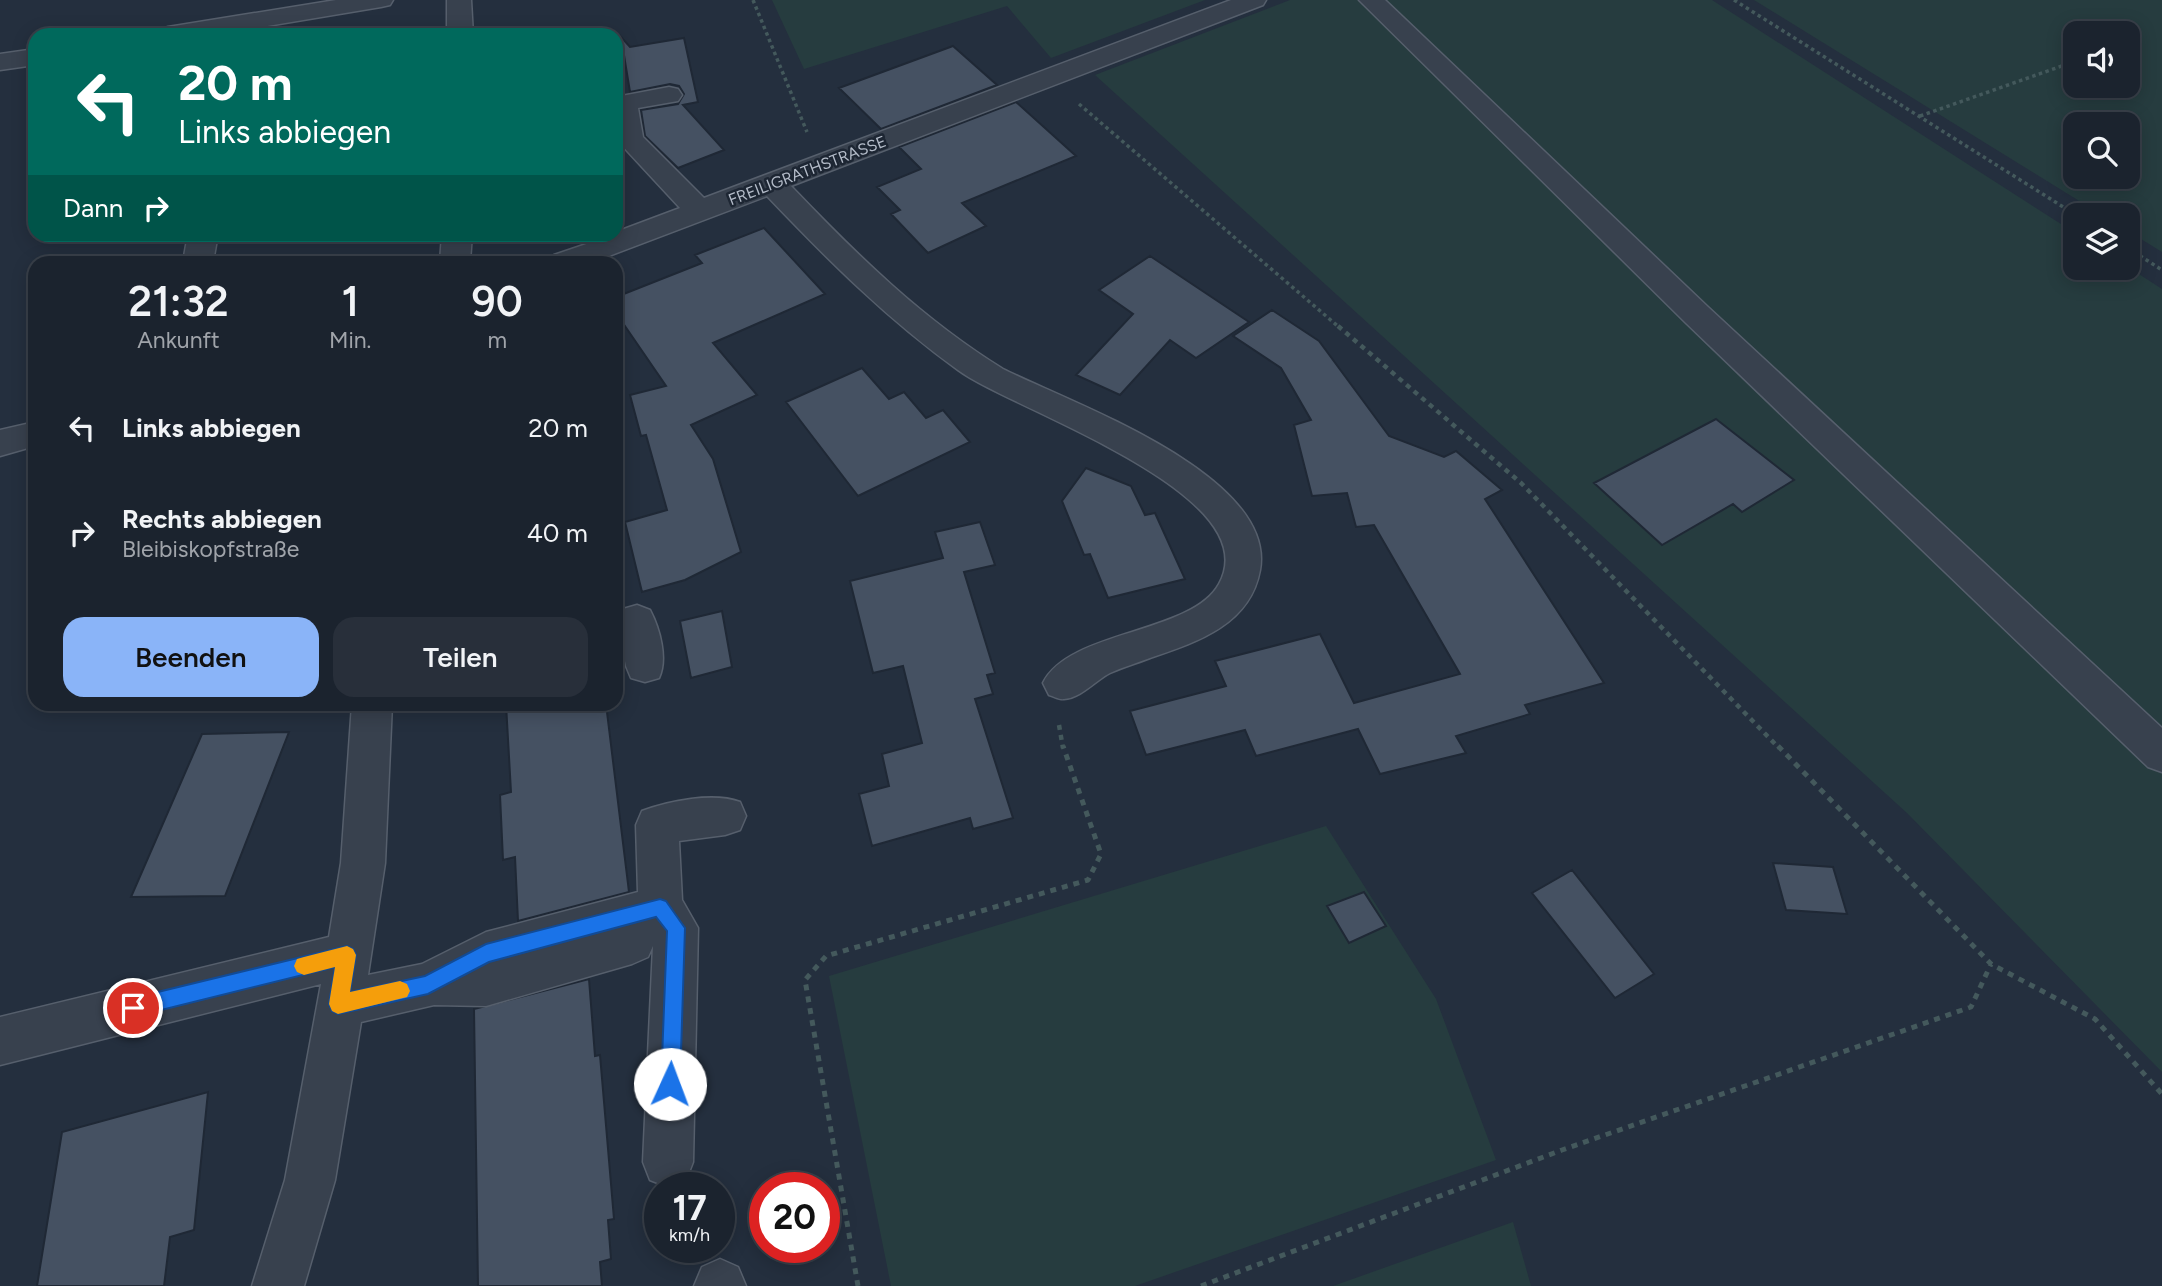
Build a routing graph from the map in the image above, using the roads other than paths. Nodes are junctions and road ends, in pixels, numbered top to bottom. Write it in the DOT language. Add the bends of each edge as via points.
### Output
graph roads {
  1 [pos="381,0"];
  2 [pos="459,0"];
  3 [pos="1254,0"];
  4 [pos="1371,0"];
  5 [pos="230,28"];
  6 [pos="460,28"];
  7 [pos="28,58"];
  8 [pos="0,62"];
  9 [pos="669,95"];
  10 [pos="772,184"];
  11 [pos="700,211"];
  12 [pos="623,240"];
  13 [pos="618,242"];
  14 [pos="581,256"];
  15 [pos="28,437"];
  16 [pos="0,443"];
  17 [pos="623,625"];
  18 [pos="645,666"];
  19 [pos="1063,683"];
  20 [pos="372,711"];
  21 [pos="2162,754"];
  22 [pos="725,816"];
  23 [pos="660,908"];
  24 [pos="632,942"];
  25 [pos="347,955"];
  26 [pos="428,985"];
  27 [pos="338,1004"];
  28 [pos="0,1041"];
  29 [pos="668,1161"];
  30 [pos="278,1286"];
  1 -- 5 [label="street"];
  2 -- 6 [label="street"];
  3 -- 10 [label="street, FREILIGRATHSTRASSE"];
  4 -- 21 [label="street"];
  7 -- 8 [label="street"];
  9 -- 11 [label="street" via="624,103 629,139"];
  10 -- 11 [label="street, FREILIGRATHSTRASSE"];
  10 -- 19 [label="street" via="874,289 930,334 990,377 1171,466 1238,530 1247,566 1237,591 1219,608 1177,633 1096,661"];
  11 -- 12 [label="street, FREILIGRATHSTRASSE"];
  13 -- 14 [label="street, FREILIGRATHSTRASSE"];
  15 -- 16 [label="street"];
  17 -- 18 [label="street" via="637,621"];
  20 -- 25 [label="street" via="363,863"];
  22 -- 23 [label="street" via="657,825"];
  23 -- 26 [label="street" via="486,954"];
  23 -- 29 [label="street" via="676,928"];
  24 -- 26 [label="street" via="486,983"];
  25 -- 27 [label="street"];
  25 -- 28 [label="street"];
  26 -- 27 [label="street"];
  27 -- 30 [label="street" via="310,1180"];
}
